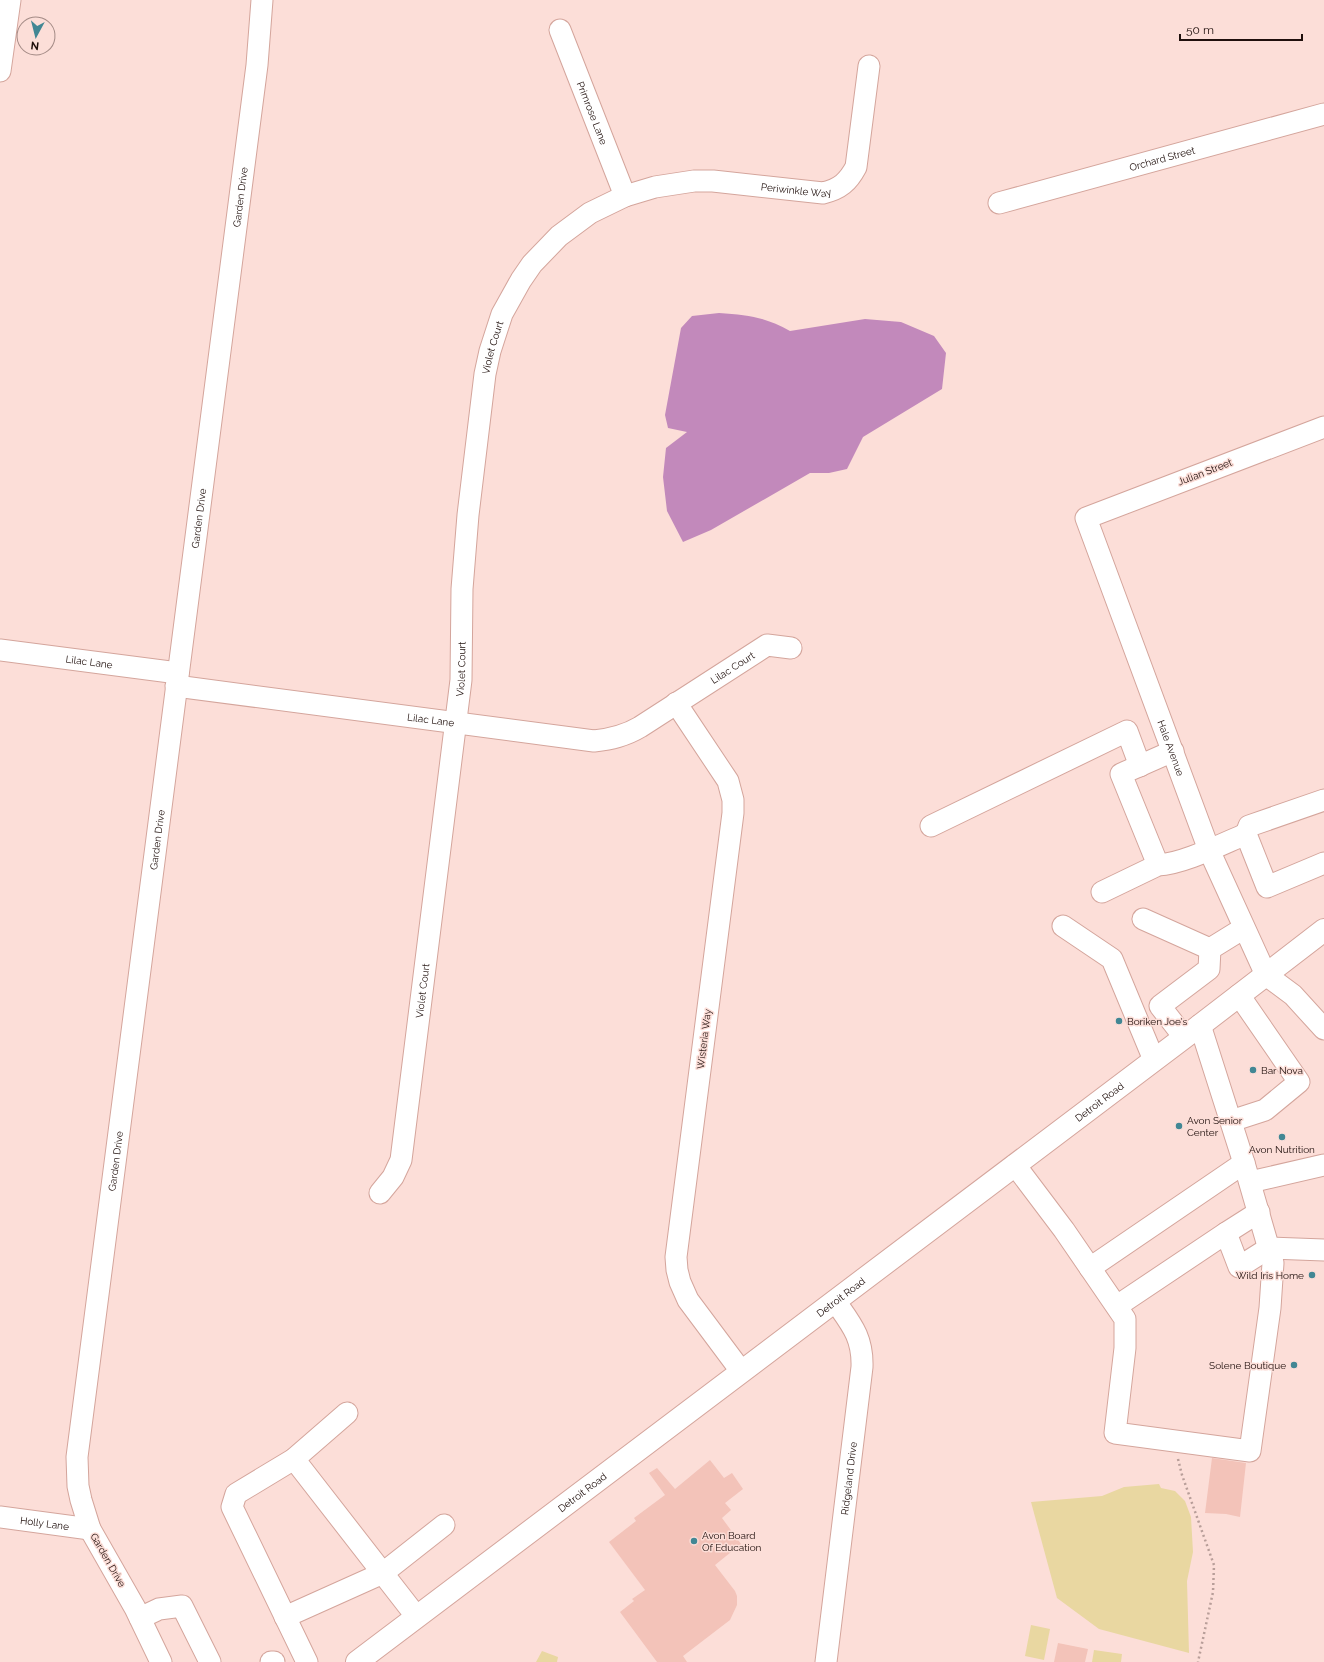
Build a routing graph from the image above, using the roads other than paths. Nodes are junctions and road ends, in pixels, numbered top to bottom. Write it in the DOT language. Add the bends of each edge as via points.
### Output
graph roads {
  1 [pos="10,0"];
  2 [pos="262,0"];
  3 [pos="560,30"];
  4 [pos="869,66"];
  5 [pos="0,71"];
  6 [pos="1324,114"];
  7 [pos="625,196"];
  8 [pos="999,203"];
  9 [pos="1324,427"];
  10 [pos="1086,518"];
  11 [pos="791,648"];
  12 [pos="0,650"];
  13 [pos="177,680"];
  14 [pos="676,703"];
  15 [pos="455,723"];
  16 [pos="1173,751"];
  17 [pos="1140,766"];
  18 [pos="1324,800"];
  19 [pos="931,826"];
  20 [pos="1246,834"];
  21 [pos="1209,850"];
  22 [pos="1324,863"];
  23 [pos="1158,865"];
  24 [pos="1102,892"];
  25 [pos="1143,919"];
  26 [pos="1063,926"];
  27 [pos="1244,928"];
  28 [pos="1324,930"];
  29 [pos="1210,949"];
  30 [pos="1266,975"];
  31 [pos="1239,995"];
  32 [pos="1323,1026"];
  33 [pos="1192,1031"];
  34 [pos="1154,1060"];
  35 [pos="1231,1122"];
  36 [pos="1015,1165"];
  37 [pos="1324,1165"];
  38 [pos="1247,1172"];
  39 [pos="380,1193"];
  40 [pos="1259,1212"];
  41 [pos="1226,1233"];
  42 [pos="1269,1248"];
  43 [pos="1324,1250"];
  44 [pos="1090,1268"];
  45 [pos="835,1301"];
  46 [pos="1117,1306"];
  47 [pos="741,1371"];
  48 [pos="347,1413"];
  49 [pos="294,1459"];
  50 [pos="0,1517"];
  51 [pos="444,1525"];
  52 [pos="90,1529"];
  53 [pos="383,1573"];
  54 [pos="416,1616"];
  55 [pos="285,1617"];
  56 [pos="140,1618"];
  57 [pos="161,1662"];
  58 [pos="210,1662"];
  59 [pos="307,1662"];
  60 [pos="357,1662"];
  61 [pos="826,1662"];
  1 -- 5 [label="street"];
  2 -- 13 [label="street, Garden Drive" via="258,58"];
  3 -- 7 [label="street, Primrose Lane"];
  4 -- 7 [label="street, Periwinkle Way" via="856,167 844,185 823,193 694,181 655,186"];
  6 -- 8 [label="street, Orchard Street"];
  7 -- 15 [label="street, Violet Court" via="580,220 545,250 521,280 495,332 486,374 468,515 462,589 461,680"];
  9 -- 10 [label="street, Julian Street"];
  10 -- 16 [label="street, Hale Avenue"];
  11 -- 14 [label="street, Lilac Court" via="767,645"];
  12 -- 13 [label="street, Lilac Lane"];
  13 -- 15 [label="street, Lilac Lane"];
  13 -- 52 [label="street, Garden Drive" via="77,1457 80,1493"];
  14 -- 15 [label="street, Lilac Lane" via="627,735 607,740"];
  14 -- 47 [label="street, Wisteria Way" via="728,781 733,800 676,1257 677,1270 688,1300"];
  15 -- 39 [label="street, Violet Court" via="401,1160"];
  16 -- 17 [label="street"];
  16 -- 21 [label="street, Hale Avenue"];
  17 -- 19 [label="street" via="1127,731"];
  17 -- 23 [label="street" via="1121,774"];
  18 -- 20 [label="street" via="1249,826"];
  20 -- 21 [label="street"];
  20 -- 22 [label="street" via="1267,887"];
  21 -- 23 [label="street" via="1167,865"];
  21 -- 27 [label="street, Hale Avenue"];
  23 -- 24 [label="street"];
  25 -- 29 [label="street"];
  26 -- 34 [label="street" via="1112,959"];
  27 -- 29 [label="street"];
  27 -- 30 [label="street, Hale Avenue"];
  28 -- 30 [label="main road, Detroit Road"];
  29 -- 33 [label="street" via="1209,969 1160,1006"];
  30 -- 31 [label="main road, Detroit Road"];
  30 -- 32 [label="street" via="1293,995"];
  31 -- 33 [label="main road, Detroit Road"];
  31 -- 35 [label="street" via="1299,1082 1265,1110"];
  33 -- 34 [label="main road, Detroit Road"];
  33 -- 35 [label="street"];
  34 -- 36 [label="main road, Detroit Road"];
  35 -- 38 [label="street"];
  36 -- 44 [label="street"];
  36 -- 45 [label="main road, Detroit Road"];
  37 -- 38 [label="street"];
  38 -- 40 [label="street"];
  38 -- 44 [label="street"];
  40 -- 41 [label="street"];
  40 -- 42 [label="street"];
  41 -- 42 [label="street" via="1239,1267"];
  41 -- 46 [label="street"];
  42 -- 43 [label="street"];
  42 -- 46 [label="street" via="1273,1263 1270,1308 1250,1451 1115,1433 1125,1348 1125,1319"];
  44 -- 46 [label="street"];
  45 -- 47 [label="main road, Detroit Road"];
  45 -- 61 [label="street, Ridgeland Drive" via="860,1342 862,1367"];
  47 -- 54 [label="main road, Detroit Road"];
  48 -- 49 [label="street"];
  49 -- 53 [label="street"];
  49 -- 55 [label="street" via="236,1494 232,1507"];
  50 -- 52 [label="street, Holly Lane"];
  51 -- 53 [label="street"];
  52 -- 56 [label="street, Garden Drive"];
  53 -- 54 [label="street"];
  53 -- 55 [label="street"];
  54 -- 60 [label="main road, Detroit Road"];
  55 -- 59 [label="street"];
  56 -- 57 [label="street, Garden Drive"];
  56 -- 58 [label="street" via="159,1609 182,1606"];
}
